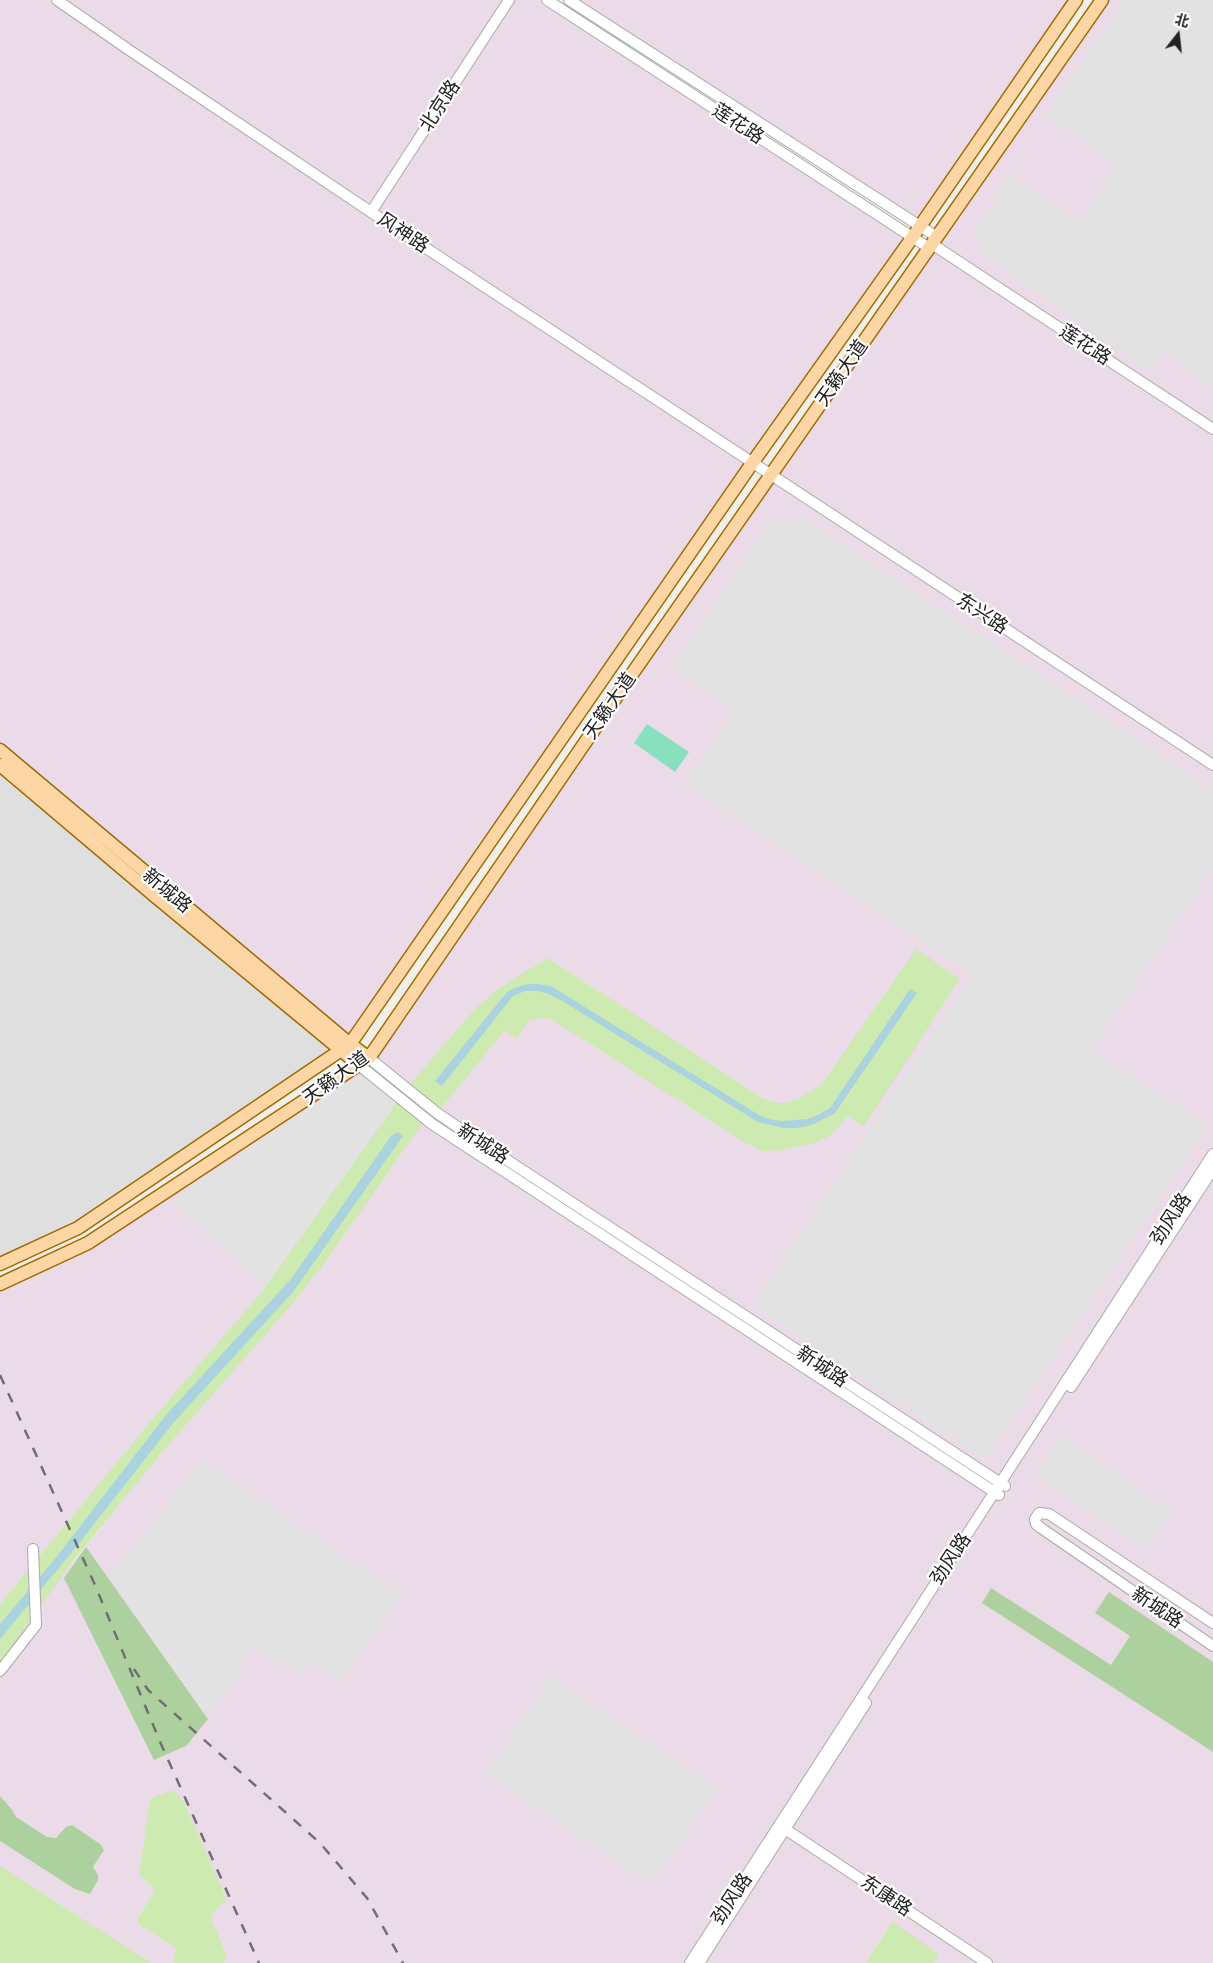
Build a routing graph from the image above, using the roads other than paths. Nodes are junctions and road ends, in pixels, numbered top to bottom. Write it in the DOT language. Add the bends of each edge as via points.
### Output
graph roads {
  1 [pos="57,0"];
  2 [pos="509,0"];
  3 [pos="547,0"];
  4 [pos="570,0"];
  5 [pos="1076,0"];
  6 [pos="1102,0"];
  7 [pos="371,212"];
  8 [pos="919,226"];
  9 [pos="912,238"];
  10 [pos="933,243"];
  11 [pos="1213,429"];
  12 [pos="753,462"];
  13 [pos="770,476"];
  14 [pos="0,750"];
  15 [pos="0,765"];
  16 [pos="1213,765"];
  17 [pos="345,1048"];
  18 [pos="364,1062"];
  19 [pos="1213,1154"];
  20 [pos="1213,1169"];
  21 [pos="0,1264"];
  22 [pos="0,1284"];
  23 [pos="1000,1489"];
  24 [pos="33,1549"];
  25 [pos="1213,1623"];
  26 [pos="1213,1646"];
  27 [pos="0,1672"];
  28 [pos="785,1829"];
  29 [pos="690,1963"];
  30 [pos="699,1963"];
  31 [pos="987,1963"];
  1 -- 7 [label="street, 风神路"];
  2 -- 7 [label="street, 北京路"];
  3 -- 9 [label="street, 莲花路"];
  4 -- 8 [label="street, 莲花路"];
  5 -- 8 [label="main road, 天籁大道"];
  6 -- 10 [label="main road, 天籁大道"];
  7 -- 12 [label="street, 风神路"];
  8 -- 9 [label="main road, 天籁大道"];
  8 -- 10 [label="street, 莲花路"];
  9 -- 10 [label="street, 莲花路"];
  9 -- 12 [label="main road, 天籁大道"];
  10 -- 11 [label="street, 莲花路"];
  10 -- 13 [label="main road, 天籁大道"];
  12 -- 13 [label="street, 东兴路"];
  12 -- 17 [label="main road, 天籁大道"];
  13 -- 16 [label="street, 东兴路"];
  13 -- 18 [label="main road, 天籁大道"];
  14 -- 17 [label="main road, 新城路"];
  15 -- 17 [label="main road, 新城路"];
  17 -- 18 [label="main road, 新城路"];
  17 -- 21 [label="main road, 天籁大道" via="78,1228"];
  18 -- 22 [label="main road, 天籁大道" via="88,1243"];
  18 -- 23 [label="street, 新城路" via="432,1124"];
  19 -- 23 [label="street, 劲风路"];
  20 -- 23 [label="street, 劲风路"];
  23 -- 28 [label="street, 劲风路"];
  23 -- 29 [label="street, 劲风路"];
  24 -- 27 [label="street" via="36,1625"];
  25 -- 26 [label="street, 新城路" via="1050,1514 1039,1513 1035,1519 1040,1528"];
  28 -- 30 [label="street, 劲风路"];
  28 -- 31 [label="street, 东康路"];
}
